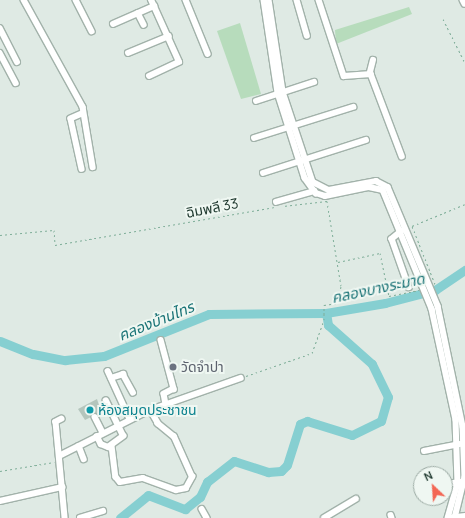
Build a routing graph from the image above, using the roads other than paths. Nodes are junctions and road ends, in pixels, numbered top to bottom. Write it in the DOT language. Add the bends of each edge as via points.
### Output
graph roads {
  1 [pos="24,0"];
  2 [pos="76,0"];
  3 [pos="186,0"];
  4 [pos="264,0"];
  5 [pos="270,0"];
  6 [pos="297,0"];
  7 [pos="319,0"];
  8 [pos="463,0"];
  9 [pos="152,3"];
  10 [pos="465,4"];
  11 [pos="138,12"];
  12 [pos="113,24"];
  13 [pos="144,25"];
  14 [pos="0,28"];
  15 [pos="92,31"];
  16 [pos="169,36"];
  17 [pos="307,36"];
  18 [pos="0,53"];
  19 [pos="128,53"];
  20 [pos="208,54"];
  21 [pos="373,60"];
  22 [pos="17,62"];
  23 [pos="370,72"];
  24 [pos="149,76"];
  25 [pos="314,82"];
  26 [pos="16,83"];
  27 [pos="280,93"];
  28 [pos="256,101"];
  29 [pos="353,107"];
  30 [pos="82,114"];
  31 [pos="291,126"];
  32 [pos="254,138"];
  33 [pos="366,140"];
  34 [pos="402,156"];
  35 [pos="302,161"];
  36 [pos="93,167"];
  37 [pos="82,168"];
  38 [pos="263,172"];
  39 [pos="314,191"];
  40 [pos="276,202"];
  41 [pos="406,230"];
  42 [pos="399,232"];
  43 [pos="409,287"];
  44 [pos="161,340"];
  45 [pos="108,371"];
  46 [pos="112,378"];
  47 [pos="241,378"];
  48 [pos="133,392"];
  49 [pos="106,401"];
  50 [pos="166,404"];
  51 [pos="150,410"];
  52 [pos="95,417"];
  53 [pos="62,419"];
  54 [pos="130,419"];
  55 [pos="118,426"];
  56 [pos="103,433"];
  57 [pos="97,436"];
  58 [pos="462,444"];
  59 [pos="79,446"];
  60 [pos="112,446"];
  61 [pos="424,451"];
  62 [pos="60,458"];
  63 [pos="84,460"];
  64 [pos="465,482"];
  65 [pos="453,483"];
  66 [pos="458,483"];
  67 [pos="62,487"];
  68 [pos="356,499"];
  69 [pos="0,501"];
  70 [pos="202,509"];
  71 [pos="103,511"];
  72 [pos="465,516"];
  73 [pos="66,518"];
  74 [pos="80,518"];
  75 [pos="207,518"];
  76 [pos="324,518"];
  77 [pos="448,518"];
  78 [pos="455,518"];
  1 -- 30 [label="street" via="83,108"];
  2 -- 15 [label="street"];
  3 -- 20 [label="street"];
  4 -- 27 [label="street"];
  5 -- 27 [label="street"];
  6 -- 17 [label="street"];
  7 -- 23 [label="street" via="344,76"];
  8 -- 10 [label="street"];
  9 -- 11 [label="street"];
  9 -- 16 [label="street"];
  11 -- 12 [label="street"];
  11 -- 13 [label="street"];
  14 -- 22 [label="street"];
  16 -- 19 [label="street"];
  16 -- 24 [label="street" via="179,64"];
  18 -- 26 [label="street"];
  21 -- 23 [label="street"];
  23 -- 34 [label="street"];
  25 -- 27 [label="street"];
  27 -- 28 [label="street"];
  27 -- 31 [label="street"];
  29 -- 31 [label="street"];
  30 -- 36 [label="street"];
  30 -- 37 [label="street" via="70,119"];
  31 -- 32 [label="street"];
  31 -- 35 [label="street"];
  33 -- 35 [label="street"];
  35 -- 38 [label="street"];
  35 -- 39 [label="street"];
  35 -- 41 [label="street" via="313,182 320,188 383,182 388,187"];
  39 -- 40 [label="street"];
  39 -- 42 [label="street" via="326,196 378,187 383,190"];
  41 -- 42 [label="street"];
  41 -- 58 [label="street" via="438,306 460,407"];
  42 -- 43 [label="street" via="392,239"];
  42 -- 58 [label="street" via="432,309"];
  44 -- 50 [label="street" via="174,389 164,395"];
  45 -- 46 [label="street"];
  46 -- 48 [label="street" via="123,374"];
  46 -- 54 [label="street"];
  47 -- 50 [label="street"];
  49 -- 55 [label="street"];
  50 -- 51 [label="street"];
  51 -- 54 [label="street"];
  51 -- 60 [label="street" via="158,424 174,437 192,477 186,488 176,490 143,478 120,482 116,478"];
  52 -- 56 [label="street"];
  53 -- 62 [label="street" via="56,422"];
  54 -- 55 [label="street"];
  55 -- 56 [label="street"];
  55 -- 60 [label="street" via="123,436"];
  56 -- 57 [label="street"];
  57 -- 59 [label="street"];
  57 -- 60 [label="street" via="102,446"];
  58 -- 61 [label="street"];
  58 -- 64 [label="street"];
  58 -- 66 [label="street"];
  59 -- 62 [label="street"];
  59 -- 63 [label="street"];
  62 -- 67 [label="street"];
  64 -- 66 [label="street"];
  64 -- 78 [label="street"];
  65 -- 66 [label="street"];
  66 -- 77 [label="street"];
  67 -- 69 [label="street"];
  67 -- 73 [label="street"];
  68 -- 76 [label="street"];
  70 -- 75 [label="street"];
  71 -- 74 [label="street"];
  72 -- 78 [label="street"];
  77 -- 78 [label="street"];
}
